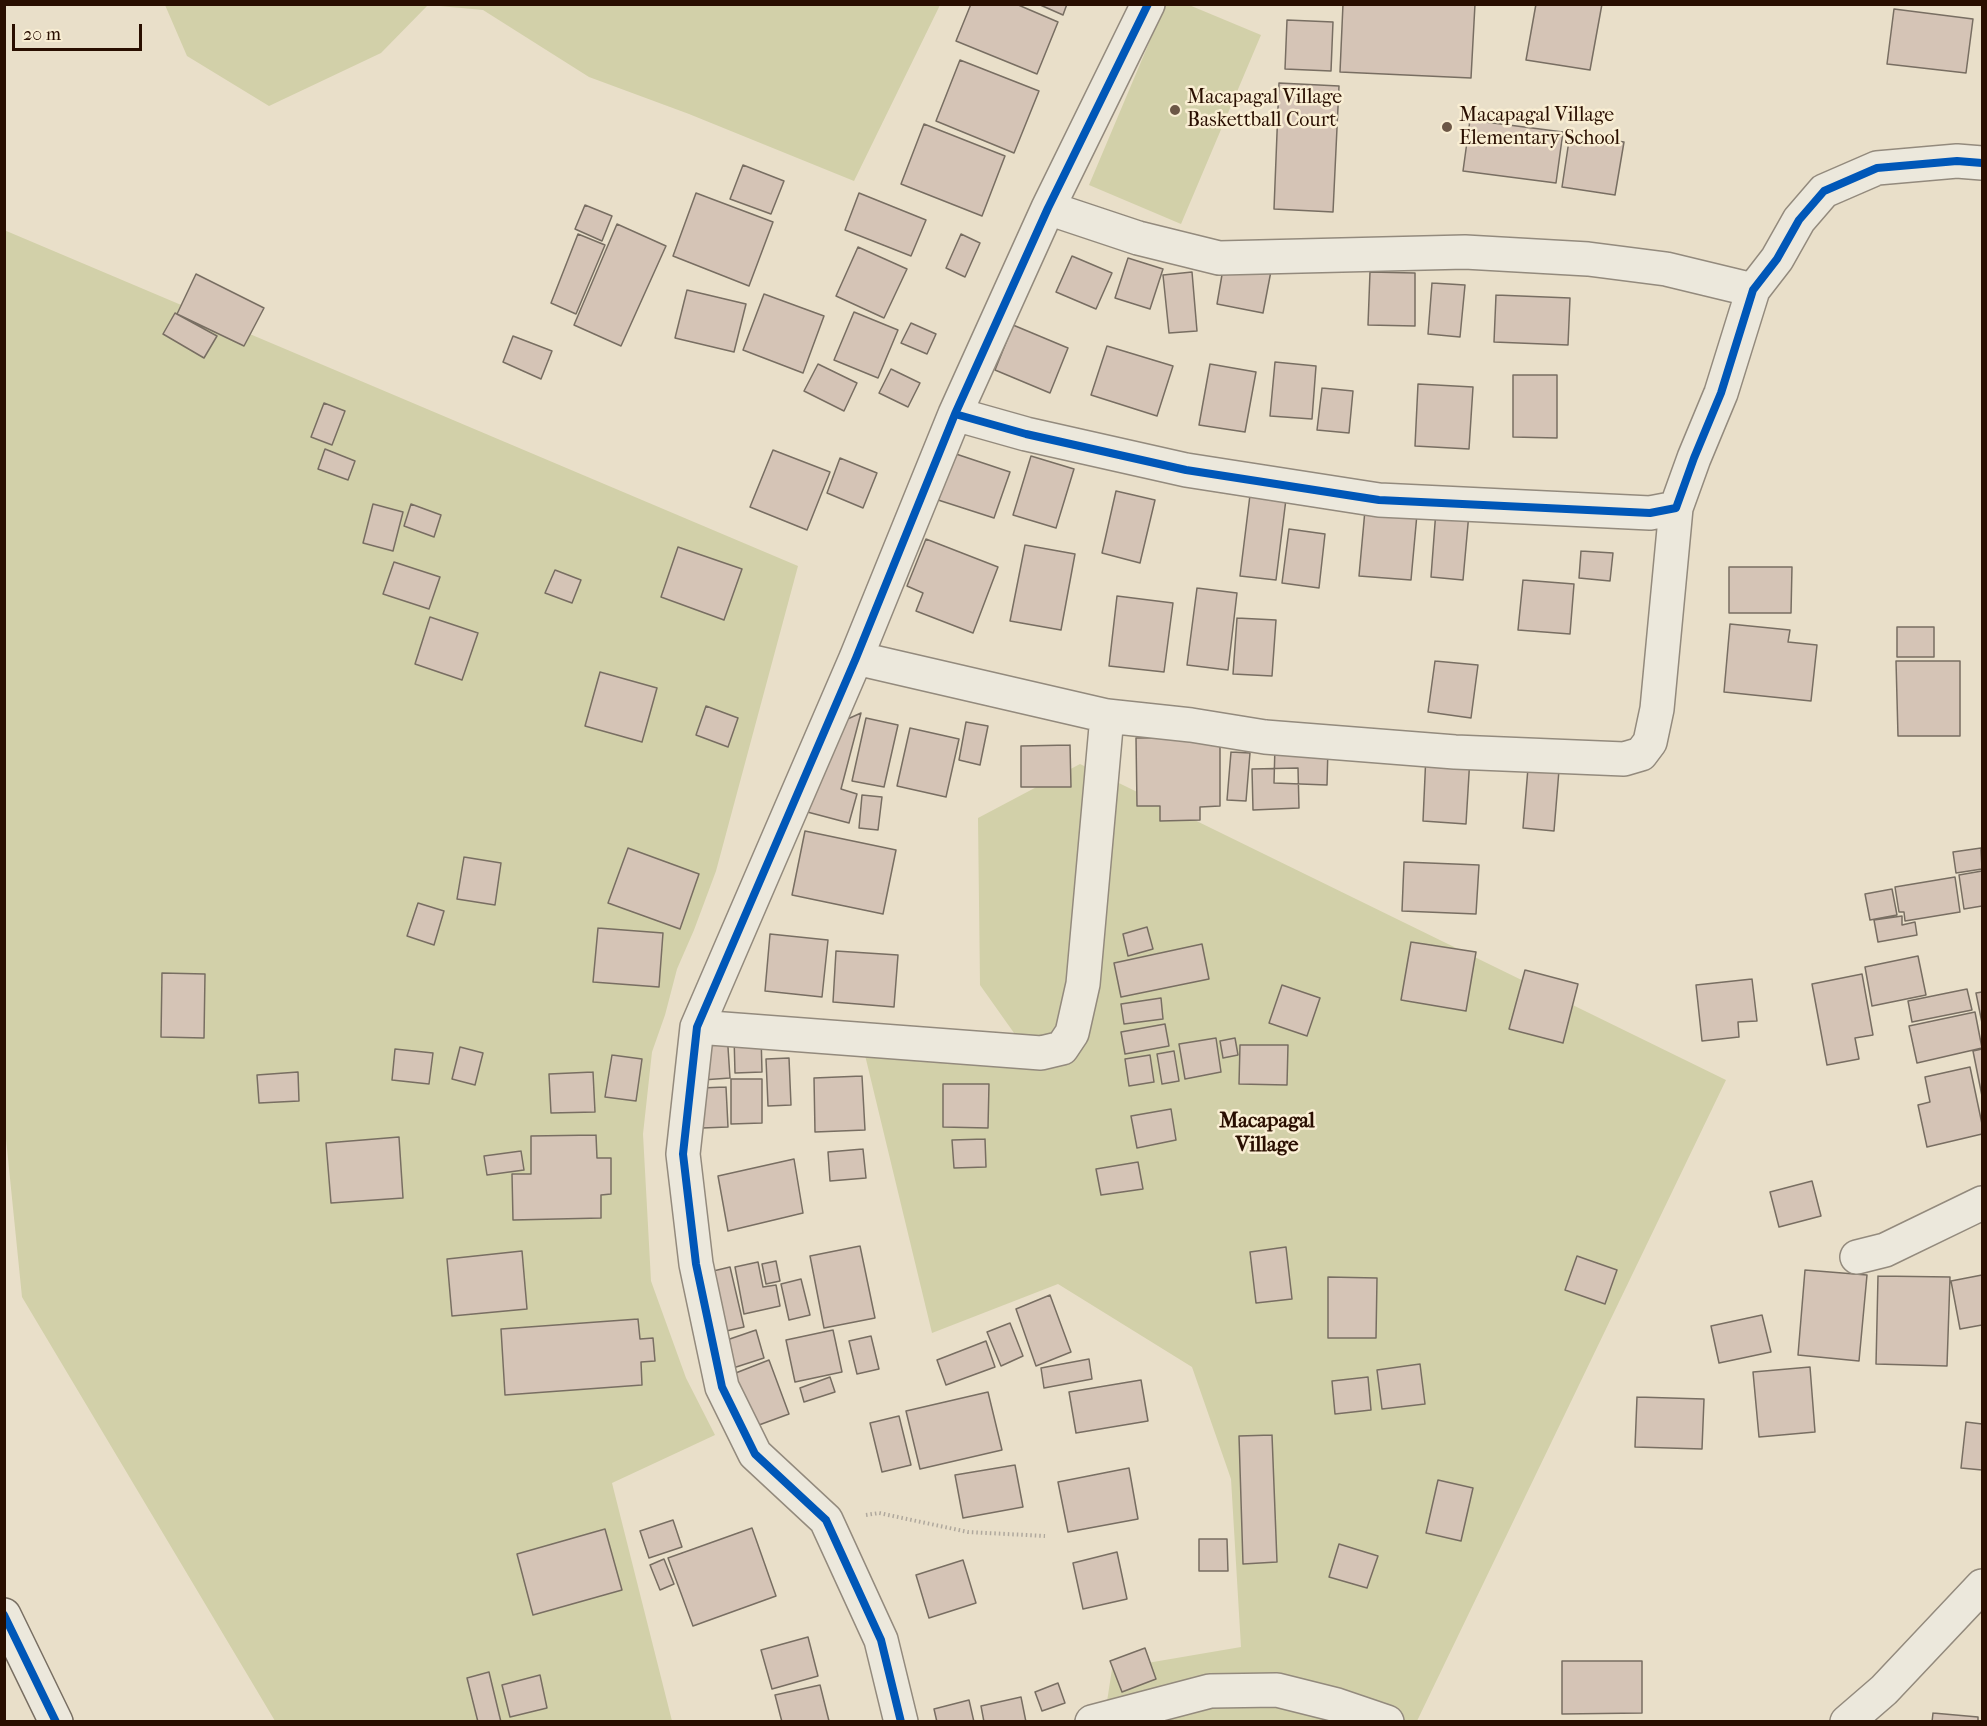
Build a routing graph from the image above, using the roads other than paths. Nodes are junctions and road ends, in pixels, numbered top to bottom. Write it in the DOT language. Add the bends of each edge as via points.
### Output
graph roads {
  1 [pos="1148,4"];
  2 [pos="1983,162"];
  3 [pos="1048,208"];
  4 [pos="1753,290"];
  5 [pos="955,414"];
  6 [pos="1676,508"];
  7 [pos="856,658"];
  8 [pos="1107,716"];
  9 [pos="698,1027"];
  10 [pos="1983,1203"];
  11 [pos="1857,1257"];
  12 [pos="1983,1586"];
  13 [pos="4,1615"];
  14 [pos="56,1722"];
  15 [pos="901,1722"];
  16 [pos="1092,1722"];
  17 [pos="1387,1722"];
  18 [pos="1847,1722"];
  1 -- 3 [label="street"];
  2 -- 4 [label="street" via="1877,168 1824,191 1799,220 1777,259"];
  3 -- 4 [label="street" via="1138,238 1219,258 1465,252 1588,259 1666,269"];
  3 -- 5 [label="street"];
  4 -- 6 [label="street" via="1721,393"];
  5 -- 6 [label="street" via="1186,470 1379,500 1650,513"];
  5 -- 7 [label="street"];
  6 -- 8 [label="street" via="1657,709 1650,742 1641,754 1623,759 1455,752 1265,737"];
  7 -- 8 [label="street"];
  7 -- 9 [label="street"];
  8 -- 9 [label="street" via="1083,984 1072,1033 1062,1048 1041,1053"];
  9 -- 15 [label="street" via="683,1154 696,1264 722,1388 755,1454 826,1520 881,1640"];
  10 -- 11 [label="street" via="1885,1250"];
  12 -- 18 [label="street" via="1884,1690"];
  13 -- 14 [label="street"];
  16 -- 17 [label="street" via="1210,1691 1277,1690"];
}
